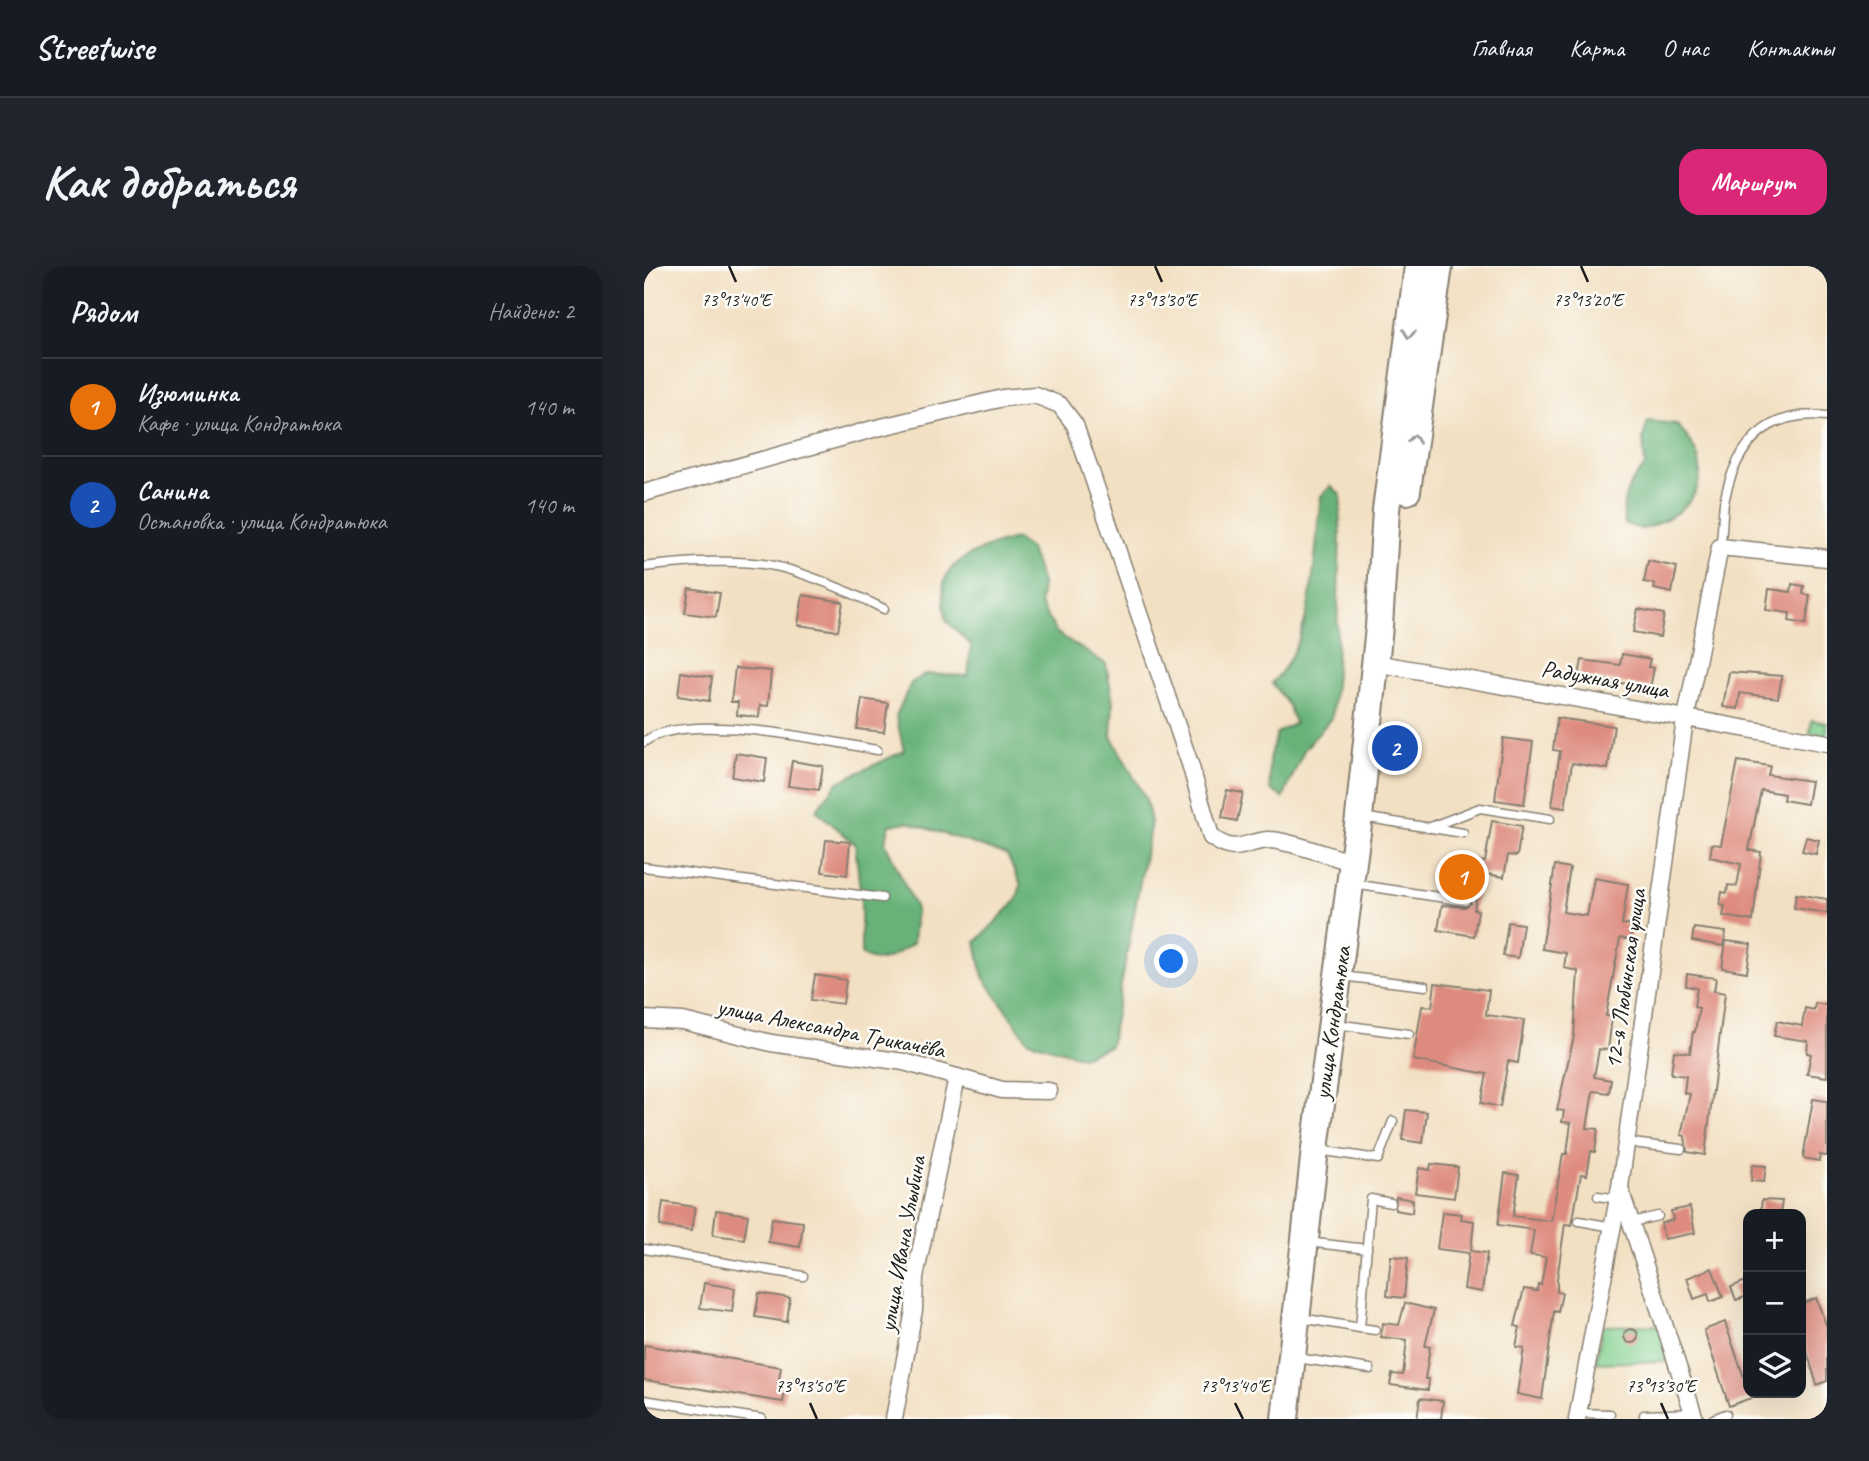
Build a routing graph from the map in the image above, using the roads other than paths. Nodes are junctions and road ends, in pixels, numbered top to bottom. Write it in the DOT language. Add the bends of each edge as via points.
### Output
graph roads {
  1 [pos="1418,266"];
  2 [pos="1439,266"];
  3 [pos="1827,416"];
  4 [pos="644,493"];
  5 [pos="1720,547"];
  6 [pos="1827,558"];
  7 [pos="644,566"];
  8 [pos="884,608"];
  9 [pos="1379,626"];
  10 [pos="1375,663"];
  11 [pos="1687,716"];
  12 [pos="644,743"];
  13 [pos="1827,743"];
  14 [pos="877,750"];
  15 [pos="1359,817"];
  16 [pos="1550,819"];
  17 [pos="1428,828"];
  18 [pos="1463,833"];
  19 [pos="644,867"];
  20 [pos="1352,873"];
  21 [pos="882,898"];
  22 [pos="1465,901"];
  23 [pos="1339,975"];
  24 [pos="1425,986"];
  25 [pos="644,1019"];
  26 [pos="1332,1024"];
  27 [pos="1409,1034"];
  28 [pos="957,1077"];
  29 [pos="1049,1091"];
  30 [pos="1393,1121"];
  31 [pos="1624,1142"];
  32 [pos="1315,1149"];
  33 [pos="1681,1149"];
  34 [pos="1619,1193"];
  35 [pos="1598,1196"];
  36 [pos="1391,1203"];
  37 [pos="1658,1216"];
  38 [pos="1579,1221"];
  39 [pos="1632,1222"];
  40 [pos="1613,1227"];
  41 [pos="1304,1241"];
  42 [pos="644,1249"];
  43 [pos="1367,1250"];
  44 [pos="803,1276"];
  45 [pos="1296,1317"];
  46 [pos="1360,1328"];
  47 [pos="1375,1330"];
  48 [pos="1292,1357"];
  49 [pos="1370,1369"];
  50 [pos="644,1400"];
  51 [pos="1610,1414"];
  52 [pos="1726,1414"];
  53 [pos="1644,1415"];
  54 [pos="1578,1416"];
  55 [pos="1694,1416"];
  56 [pos="762,1419"];
  57 [pos="894,1419"];
  58 [pos="1285,1419"];
  59 [pos="1713,1419"];
  1 -- 9 [label="main road, one-way" via="1387,510"];
  9 -- 2 [label="main road, one-way" via="1403,519"];
  3 -- 5 [label="lane" via="1812,414 1775,423 1742,449 1724,503"];
  4 -- 20 [label="street" via="1003,398 1035,395 1060,405 1075,425 1211,838 1237,849 1269,840"];
  5 -- 6 [label="street"];
  5 -- 11 [label="street, 12-я Любинская улица"];
  7 -- 8 [label="lane" via="684,561 776,566"];
  9 -- 10 [label="main road, улица Кондратюка"];
  10 -- 11 [label="street, Радужная улица"];
  10 -- 15 [label="main road, улица Кондратюка"];
  11 -- 13 [label="street, Радужная улица"];
  11 -- 31 [label="street, 12-я Любинская улица"];
  12 -- 14 [label="lane" via="675,731 725,728"];
  15 -- 17 [label="lane"];
  15 -- 20 [label="main road, улица Кондратюка"];
  16 -- 17 [label="lane" via="1480,808"];
  17 -- 18 [label="lane"];
  19 -- 21 [label="lane"];
  20 -- 22 [label="lane"];
  20 -- 23 [label="main road, улица Кондратюка"];
  23 -- 24 [label="lane"];
  23 -- 26 [label="main road, улица Кондратюка"];
  25 -- 28 [label="street, улица Александра Трикачёва" via="683,1021 771,1044 904,1062"];
  26 -- 27 [label="lane"];
  26 -- 32 [label="main road, улица Кондратюка"];
  28 -- 29 [label="street, улица Александра Трикачёва" via="1002,1090"];
  28 -- 57 [label="street, улица Ивана Улыбина" via="915,1278 914,1310"];
  30 -- 32 [label="lane" via="1378,1159"];
  31 -- 33 [label="lane"];
  31 -- 34 [label="street, 12-я Любинская улица"];
  32 -- 41 [label="main road, улица Кондратюка"];
  34 -- 35 [label="lane"];
  34 -- 39 [label="street"];
  34 -- 40 [label="street, 12-я Любинская улица"];
  36 -- 43 [label="lane" via="1371,1199"];
  37 -- 39 [label="lane"];
  38 -- 40 [label="lane"];
  39 -- 55 [label="street"];
  40 -- 54 [label="street, 12-я Любинская улица"];
  41 -- 43 [label="lane"];
  41 -- 45 [label="main road, улица Кондратюка"];
  42 -- 44 [label="lane"];
  43 -- 46 [label="lane"];
  45 -- 46 [label="lane"];
  45 -- 48 [label="main road, улица Кондратюка"];
  46 -- 47 [label="lane"];
  48 -- 49 [label="lane"];
  48 -- 58 [label="main road, улица Кондратюка"];
  50 -- 56 [label="lane"];
  51 -- 54 [label="lane"];
  52 -- 59 [label="lane"];
  53 -- 55 [label="lane"];
}
